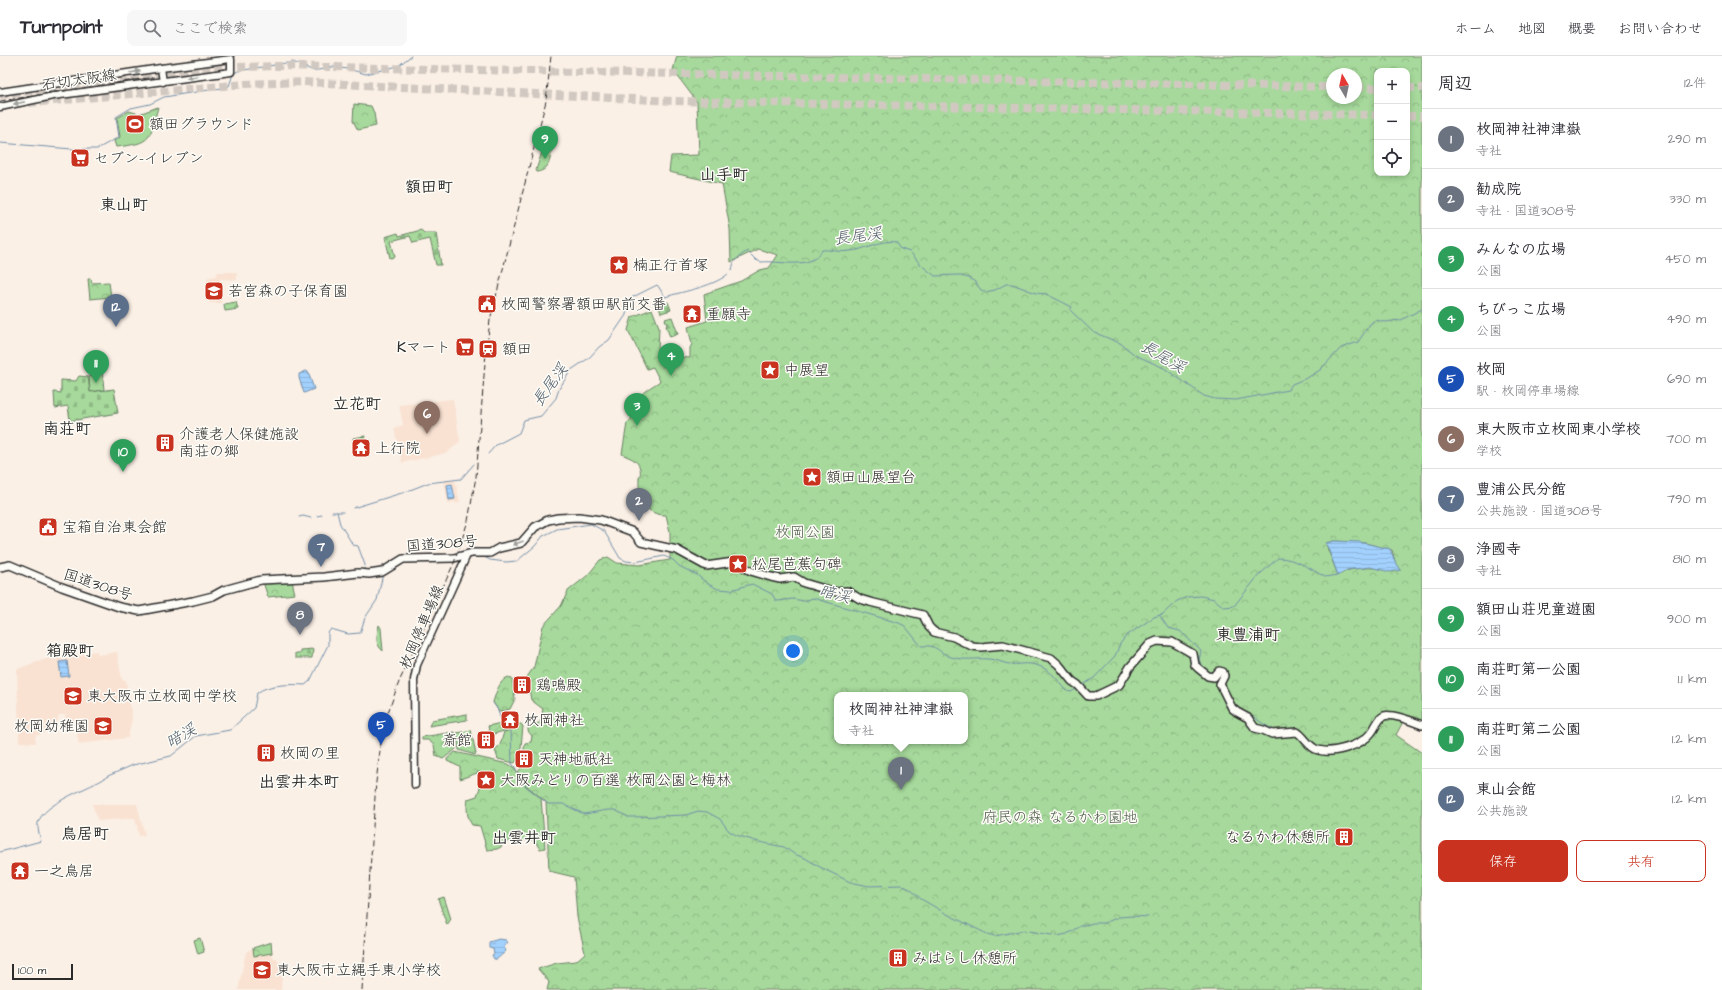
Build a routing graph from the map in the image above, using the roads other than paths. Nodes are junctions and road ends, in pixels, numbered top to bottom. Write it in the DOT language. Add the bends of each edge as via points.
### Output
graph roads {
  1 [pos="161,68"];
  2 [pos="163,82"];
  3 [pos="0,92"];
  4 [pos="0,107"];
  5 [pos="467,555"];
  6 [pos="0,567"];
  7 [pos="1422,725"];
  8 [pos="415,785"];
  1 -- 2 [label="main road"];
  1 -- 2 [label="main road, 石切大阪線, one-way" via="230,59 231,72"];
  3 -- 1 [label="main road, 石切大阪線, one-way"];
  2 -- 4 [label="main road, 石切大阪線, one-way" via="53,96"];
  5 -- 6 [label="highway, 国道308号" via="454,558 403,559 382,572 369,574 261,580 193,602 139,611 62,587 10,565"];
  7 -- 5 [label="highway, 国道308号, one-way" via="1387,715 1380,719 1373,732 1361,743 1349,748 1317,750 1298,732 1272,734 1255,728 1248,718 1232,708 1220,687 1223,672 1211,677 1204,675 1195,665 1193,654 1172,642 1157,641 1150,644 1130,667 1119,685 1092,697 1072,681 1059,664 1046,656 1003,644 972,646 954,637 934,632 921,614 860,599 847,591 837,592 794,578 771,577 734,562 706,566 676,550 641,542 633,532 601,520 571,517 548,520 535,527 521,542 490,552"];
  5 -- 8 [label="main road, 枚岡停車場線" via="417,665 414,680"];
}
